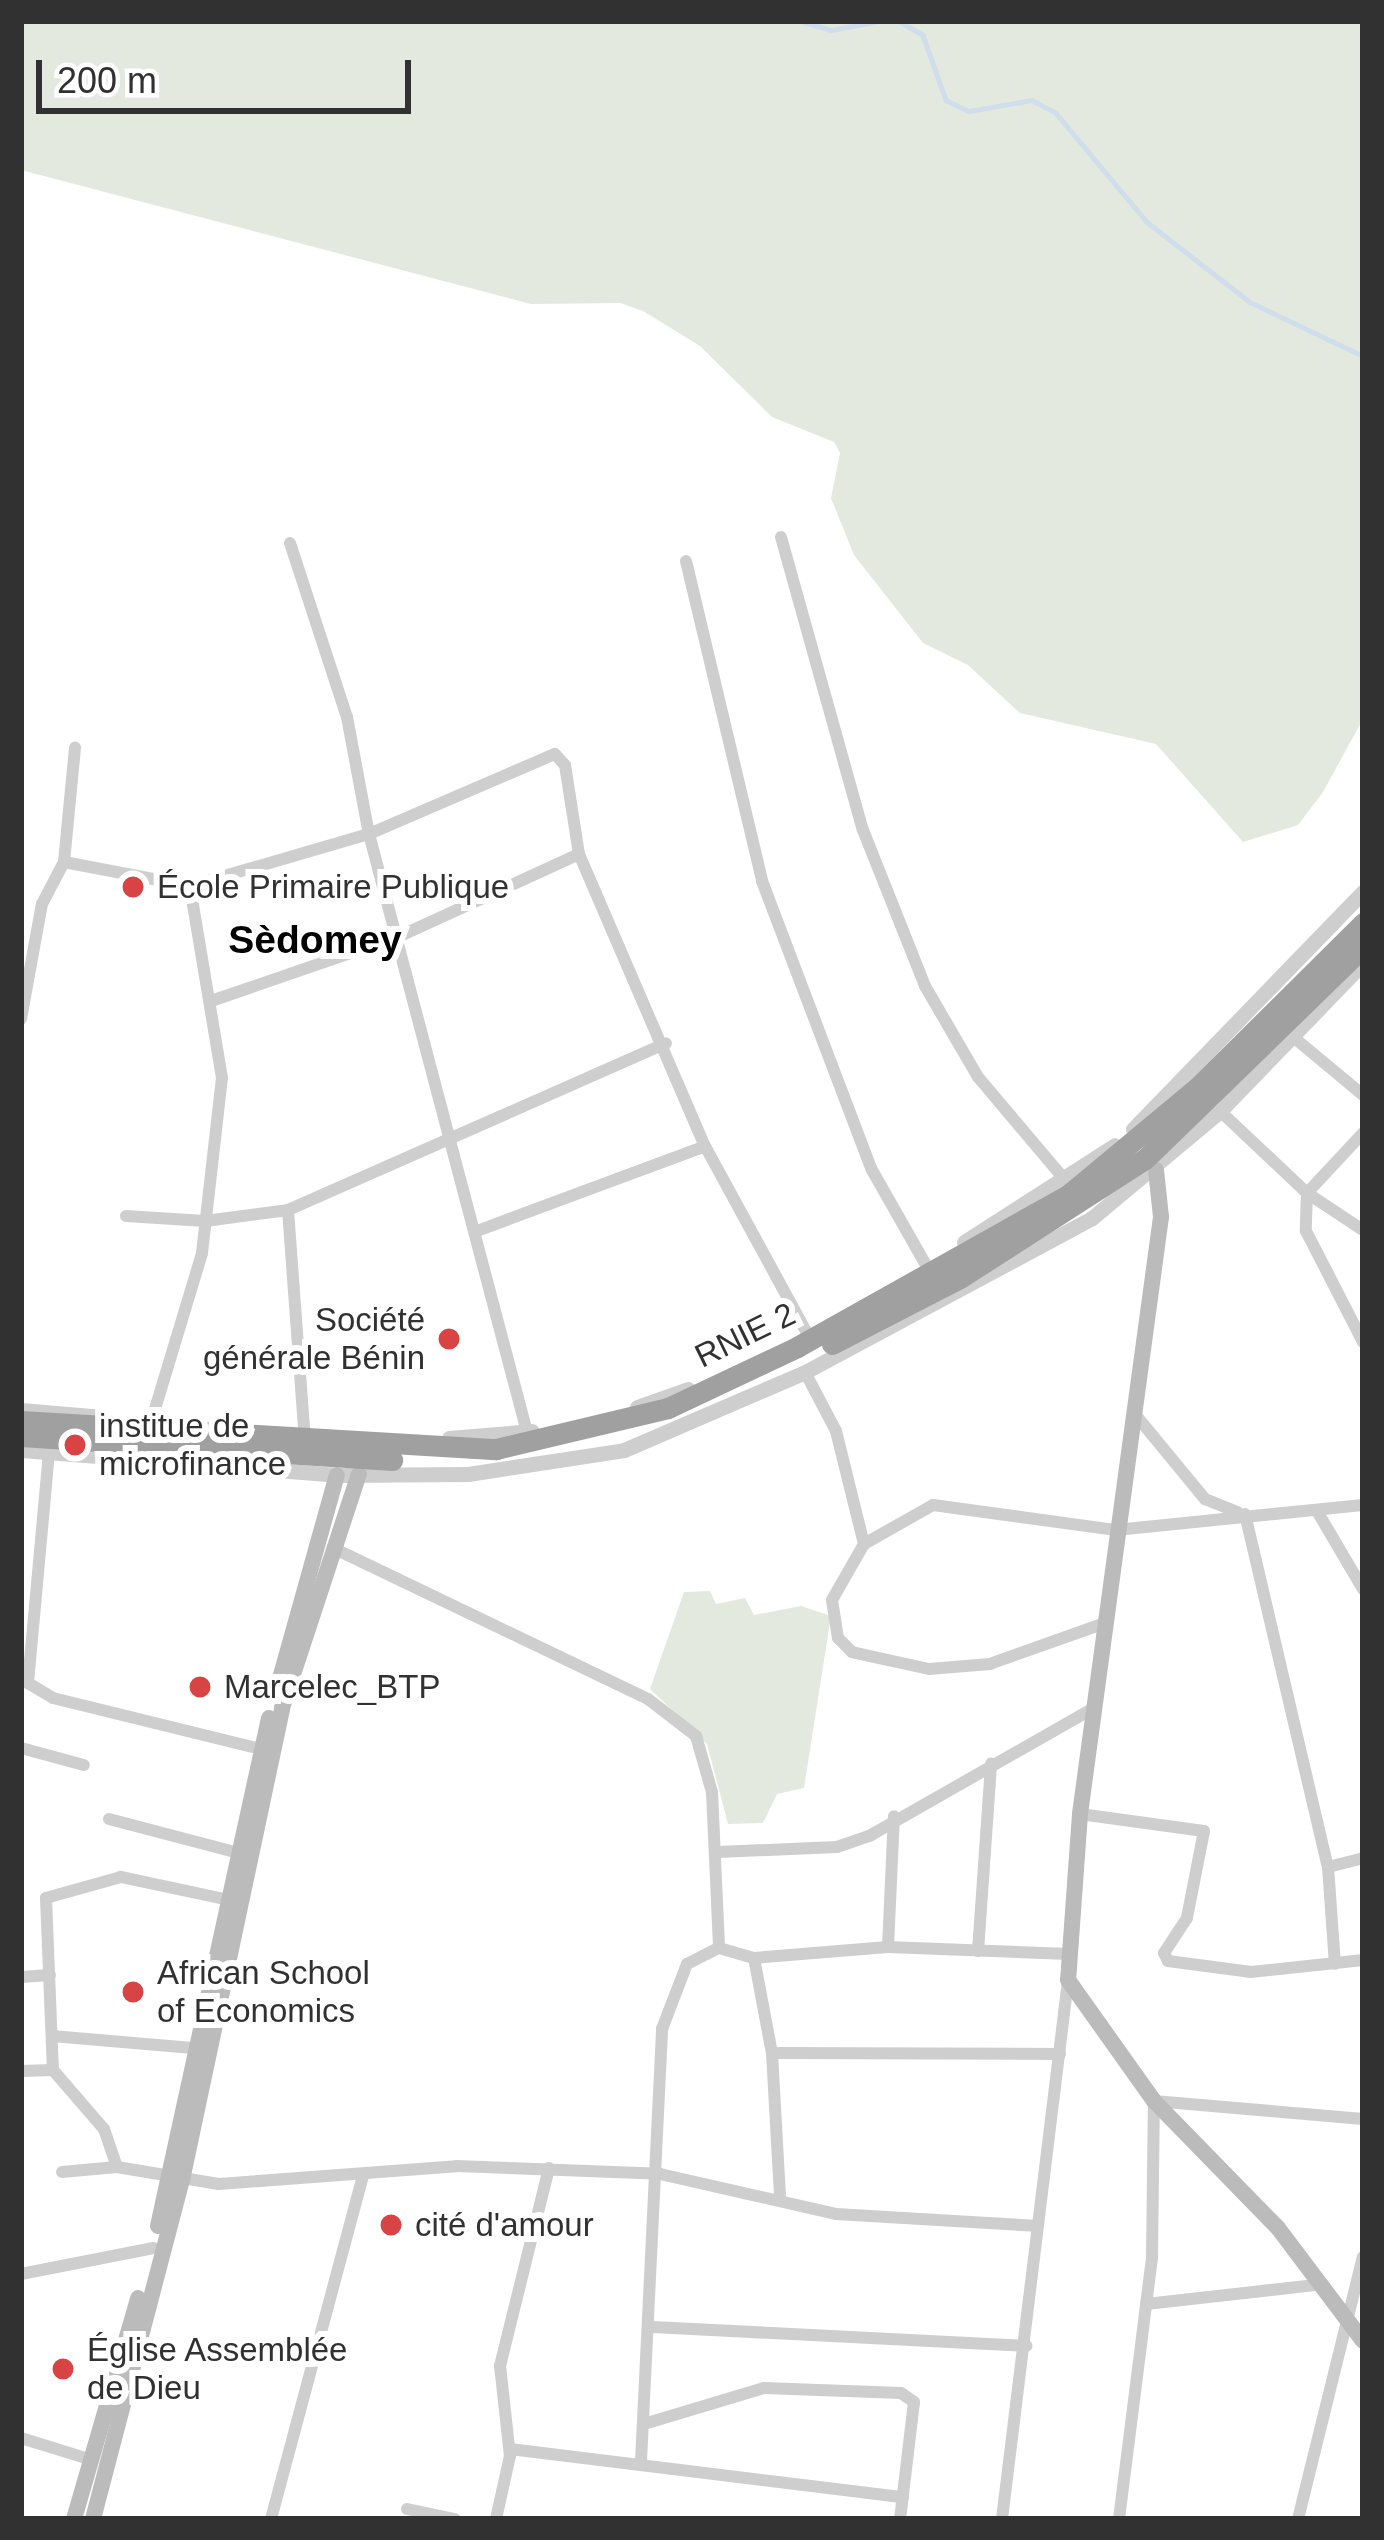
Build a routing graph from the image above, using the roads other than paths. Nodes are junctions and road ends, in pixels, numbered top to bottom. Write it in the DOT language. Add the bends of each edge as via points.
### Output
graph roads {
  1 [pos="781,537"];
  2 [pos="290,543"];
  3 [pos="686,561"];
  4 [pos="75,748"];
  5 [pos="369,834"];
  6 [pos="579,854"];
  7 [pos="64,862"];
  8 [pos="190,886"];
  9 [pos="1363,892"];
  10 [pos="1363,923"];
  11 [pos="400,936"];
  12 [pos="1363,947"];
  13 [pos="1363,963"];
  14 [pos="24,979"];
  15 [pos="214,1000"];
  16 [pos="21,1019"];
  17 [pos="1292,1036"];
  18 [pos="666,1043"];
  19 [pos="1363,1095"];
  20 [pos="1220,1111"];
  21 [pos="1363,1133"];
  22 [pos="450,1134"];
  23 [pos="705,1146"];
  24 [pos="1144,1158"];
  25 [pos="1065,1180"];
  26 [pos="1307,1192"];
  27 [pos="289,1210"];
  28 [pos="126,1216"];
  29 [pos="206,1221"];
  30 [pos="1363,1230"];
  31 [pos="477,1232"];
  32 [pos="926,1265"];
  33 [pos="806,1331"];
  34 [pos="1363,1342"];
  35 [pos="805,1372"];
  36 [pos="21,1409"];
  37 [pos="1133,1412"];
  38 [pos="152,1419"];
  39 [pos="21,1421"];
  40 [pos="304,1428"];
  41 [pos="527,1432"];
  42 [pos="21,1436"];
  43 [pos="21,1450"];
  44 [pos="49,1452"];
  45 [pos="345,1452"];
  46 [pos="1363,1505"];
  47 [pos="1317,1511"];
  48 [pos="1245,1514"];
  49 [pos="1116,1530"];
  50 [pos="864,1544"];
  51 [pos="333,1548"];
  52 [pos="1363,1588"];
  53 [pos="1105,1623"];
  54 [pos="1094,1708"];
  55 [pos="21,1748"];
  56 [pos="261,1749"];
  57 [pos="991,1763"];
  58 [pos="84,1765"];
  59 [pos="1080,1814"];
  60 [pos="895,1816"];
  61 [pos="109,1819"];
  62 [pos="718,1852"];
  63 [pos="238,1853"];
  64 [pos="1363,1858"];
  65 [pos="1328,1867"];
  66 [pos="236,1902"];
  67 [pos="888,1947"];
  68 [pos="719,1948"];
  69 [pos="978,1951"];
  70 [pos="1069,1954"];
  71 [pos="754,1958"];
  72 [pos="1363,1960"];
  73 [pos="1335,1964"];
  74 [pos="50,1975"];
  75 [pos="21,1977"];
  76 [pos="1068,1980"];
  77 [pos="52,2036"];
  78 [pos="205,2049"];
  79 [pos="772,2054"];
  80 [pos="1060,2054"];
  81 [pos="53,2070"];
  82 [pos="21,2071"];
  83 [pos="1154,2101"];
  84 [pos="1363,2119"];
  85 [pos="117,2167"];
  86 [pos="549,2168"];
  87 [pos="62,2172"];
  88 [pos="660,2174"];
  89 [pos="363,2176"];
  90 [pos="176,2178"];
  91 [pos="780,2198"];
  92 [pos="1036,2226"];
  93 [pos="153,2248"];
  94 [pos="1363,2257"];
  95 [pos="21,2274"];
  96 [pos="1324,2284"];
  97 [pos="1146,2304"];
  98 [pos="1346,2318"];
  99 [pos="653,2327"];
  100 [pos="1363,2341"];
  101 [pos="1027,2346"];
  102 [pos="129,2353"];
  103 [pos="644,2425"];
  104 [pos="21,2438"];
  105 [pos="510,2449"];
  106 [pos="92,2460"];
  107 [pos="641,2462"];
  108 [pos="903,2497"];
  109 [pos="407,2509"];
  110 [pos="74,2519"];
  111 [pos="93,2519"];
  112 [pos="271,2519"];
  113 [pos="455,2519"];
  114 [pos="496,2519"];
  115 [pos="900,2519"];
  116 [pos="1002,2519"];
  117 [pos="1119,2519"];
  118 [pos="1298,2519"];
  1 -- 25 [label="street" via="863,830 925,986 978,1077"];
  2 -- 5 [label="street" via="347,716"];
  3 -- 32 [label="street" via="761,881 872,1170"];
  4 -- 7 [label="street"];
  5 -- 6 [label="street" via="555,754 570,787"];
  5 -- 8 [label="street"];
  5 -- 11 [label="street"];
  6 -- 11 [label="street"];
  6 -- 18 [label="street"];
  7 -- 8 [label="street"];
  7 -- 14 [label="street" via="42,904"];
  8 -- 15 [label="street"];
  9 -- 25 [label="street" via="1190,1076"];
  10 -- 24 [label="highway, RNIE 2 / RNIE 2"];
  11 -- 15 [label="street"];
  11 -- 22 [label="street"];
  12 -- 24 [label="highway, RNIE 2 / RNIE 2"];
  13 -- 17 [label="street"];
  14 -- 16 [label="street"];
  15 -- 29 [label="street" via="222,1078"];
  17 -- 19 [label="street"];
  17 -- 20 [label="street"];
  18 -- 22 [label="street"];
  18 -- 23 [label="street"];
  20 -- 24 [label="street"];
  20 -- 26 [label="street"];
  21 -- 26 [label="street"];
  22 -- 27 [label="street"];
  22 -- 31 [label="street"];
  23 -- 31 [label="street"];
  23 -- 33 [label="street"];
  24 -- 35 [label="street" via="1092,1218"];
  24 -- 37 [label="main road" via="1161,1216"];
  24 -- 45 [label="highway, RNIE 2 / RNIE 2" via="902,1310 626,1436 477,1462"];
  25 -- 32 [label="street"];
  26 -- 30 [label="street"];
  26 -- 34 [label="street" via="1306,1231"];
  27 -- 29 [label="street"];
  27 -- 40 [label="street"];
  28 -- 29 [label="street"];
  29 -- 38 [label="street"];
  31 -- 41 [label="street"];
  32 -- 33 [label="street"];
  33 -- 41 [label="street" via="697,1386"];
  35 -- 45 [label="street" via="624,1450 468,1474"];
  35 -- 50 [label="street" via="836,1431"];
  36 -- 38 [label="street"];
  37 -- 48 [label="street" via="1205,1499"];
  37 -- 49 [label="main road"];
  38 -- 40 [label="street"];
  39 -- 45 [label="highway, RNIE 2 / RNIE 2"];
  40 -- 45 [label="street"];
  41 -- 45 [label="street"];
  42 -- 45 [label="highway, RNIE 2 / RNIE 2"];
  43 -- 44 [label="street"];
  44 -- 45 [label="street"];
  44 -- 56 [label="street" via="28,1683 53,1698"];
  45 -- 51 [label="main road"];
  45 -- 56 [label="main road"];
  46 -- 47 [label="street"];
  47 -- 48 [label="street"];
  47 -- 52 [label="street"];
  48 -- 49 [label="street"];
  48 -- 65 [label="street"];
  49 -- 50 [label="street" via="934,1505"];
  49 -- 53 [label="main road"];
  50 -- 53 [label="street" via="832,1600 838,1638 852,1652 893,1666 958,1669"];
  51 -- 62 [label="street" via="677,1719 704,1748"];
  51 -- 66 [label="main road" via="282,1708"];
  53 -- 54 [label="main road"];
  54 -- 57 [label="street"];
  54 -- 59 [label="main road"];
  55 -- 58 [label="street"];
  56 -- 63 [label="main road"];
  57 -- 60 [label="street"];
  57 -- 69 [label="street"];
  59 -- 70 [label="main road"];
  59 -- 73 [label="street" via="1204,1831 1187,1918 1164,1953 1168,1961 1251,1972"];
  60 -- 62 [label="street" via="837,1847"];
  60 -- 67 [label="street"];
  61 -- 63 [label="street"];
  62 -- 68 [label="street"];
  63 -- 66 [label="main road"];
  64 -- 65 [label="street"];
  65 -- 73 [label="street"];
  66 -- 74 [label="street" via="121,1877 50,1892"];
  66 -- 78 [label="main road"];
  67 -- 69 [label="street"];
  67 -- 71 [label="street"];
  68 -- 71 [label="street"];
  68 -- 88 [label="street" via="687,1964 662,2029"];
  69 -- 70 [label="street"];
  70 -- 76 [label="main road"];
  71 -- 79 [label="street"];
  72 -- 73 [label="street"];
  74 -- 75 [label="street"];
  74 -- 77 [label="street"];
  76 -- 80 [label="street"];
  76 -- 83 [label="main road"];
  77 -- 78 [label="street"];
  77 -- 81 [label="street"];
  78 -- 90 [label="main road"];
  79 -- 80 [label="street"];
  79 -- 91 [label="street"];
  80 -- 92 [label="street"];
  81 -- 82 [label="street"];
  81 -- 85 [label="street" via="104,2129"];
  83 -- 84 [label="street"];
  83 -- 96 [label="main road"];
  83 -- 97 [label="street"];
  85 -- 87 [label="street"];
  85 -- 90 [label="street"];
  86 -- 88 [label="street"];
  86 -- 89 [label="street"];
  86 -- 105 [label="street" via="500,2366"];
  88 -- 91 [label="street"];
  88 -- 99 [label="street"];
  89 -- 90 [label="street"];
  89 -- 112 [label="street"];
  90 -- 93 [label="main road"];
  90 -- 102 [label="main road"];
  91 -- 92 [label="street" via="836,2214"];
  92 -- 101 [label="street"];
  93 -- 95 [label="street"];
  93 -- 102 [label="main road"];
  94 -- 98 [label="street"];
  96 -- 97 [label="street"];
  96 -- 98 [label="main road"];
  97 -- 117 [label="street"];
  98 -- 100 [label="main road"];
  98 -- 118 [label="street"];
  99 -- 101 [label="street"];
  99 -- 103 [label="street"];
  101 -- 116 [label="street"];
  102 -- 106 [label="main road"];
  102 -- 111 [label="main road"];
  103 -- 107 [label="street"];
  103 -- 108 [label="street" via="764,2388 902,2393 914,2402"];
  104 -- 106 [label="street"];
  105 -- 107 [label="street"];
  105 -- 114 [label="street"];
  106 -- 110 [label="main road"];
  107 -- 108 [label="street"];
  108 -- 115 [label="street"];
  109 -- 113 [label="street"];
}
